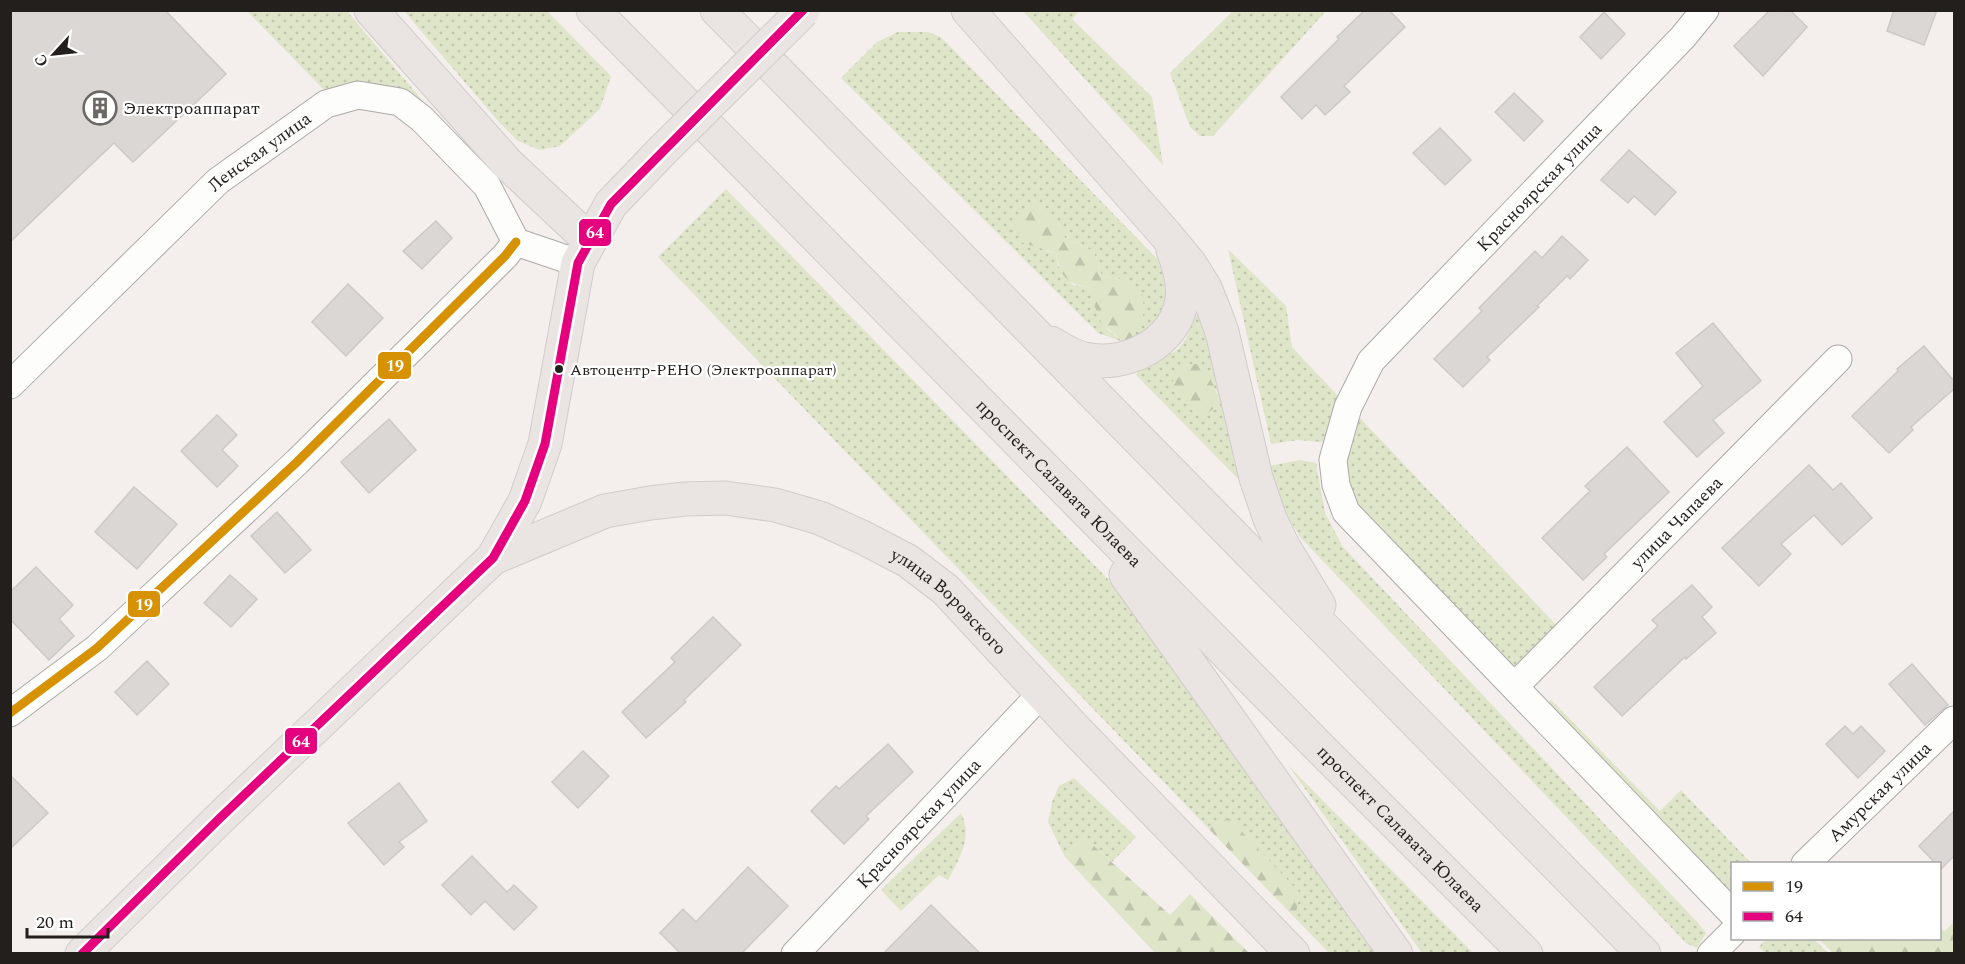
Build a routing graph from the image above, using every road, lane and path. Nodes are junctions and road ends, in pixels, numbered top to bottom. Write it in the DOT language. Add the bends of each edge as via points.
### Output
graph roads {
  1 [pos="370,10"];
  2 [pos="593,10"];
  3 [pos="717,10"];
  4 [pos="968,10"];
  5 [pos="1705,10"];
  6 [pos="803,11"];
  7 [pos="1166,235"];
  8 [pos="516,242"];
  9 [pos="584,252"];
  10 [pos="1036,336"];
  11 [pos="1838,359"];
  12 [pos="10,385"];
  13 [pos="1034,458"];
  14 [pos="493,558"];
  15 [pos="1360,666"];
  16 [pos="1515,686"];
  17 [pos="1042,693"];
  18 [pos="10,713"];
  19 [pos="1954,720"];
  20 [pos="1807,862"];
  21 [pos="1731,912"];
  22 [pos="1731,934"];
  23 [pos="82,954"];
  24 [pos="795,954"];
  25 [pos="1293,954"];
  26 [pos="1396,954"];
  27 [pos="1526,954"];
  28 [pos="1644,954"];
  29 [pos="1712,954"];
  1 -- 9 [label="main road"];
  2 -- 13 [label="main road, проспект Салавата Юлаева"];
  3 -- 10 [label="main road"];
  4 -- 7 [label="main road"];
  5 -- 16 [label="street, Красноярская улица" via="1371,362 1348,407 1333,460 1336,485 1346,512"];
  6 -- 9 [label="main road, bridge" via="611,204"];
  7 -- 10 [label="main road" via="1178,262 1182,300 1176,318 1151,346 1131,357 1106,361 1083,359"];
  7 -- 15 [label="main road" via="1190,264 1214,310 1270,519 1298,572"];
  8 -- 9 [label="street"];
  8 -- 12 [label="street, Ленская улица" via="488,186 400,102 358,95 326,104 218,181"];
  8 -- 18 [label="street" via="297,462 97,648"];
  9 -- 14 [label="main road" via="545,444 525,501"];
  10 -- 15 [label="main road"];
  11 -- 16 [label="street, улица Чапаева"];
  13 -- 26 [label="main road" via="1169,633"];
  13 -- 27 [label="main road, проспект Салавата Юлаева"];
  14 -- 17 [label="main road, улица Воровского" via="605,511 685,499 725,498 775,505 820,518 909,561 946,590"];
  14 -- 23 [label="main road"];
  15 -- 28 [label="main road"];
  16 -- 21 [label="street, Красноярская улица"];
  17 -- 24 [label="street, Красноярская улица"];
  17 -- 25 [label="main road, улица Воровского"];
  19 -- 20 [label="street, Амурская улица"];
  22 -- 29 [label="street"];
}
